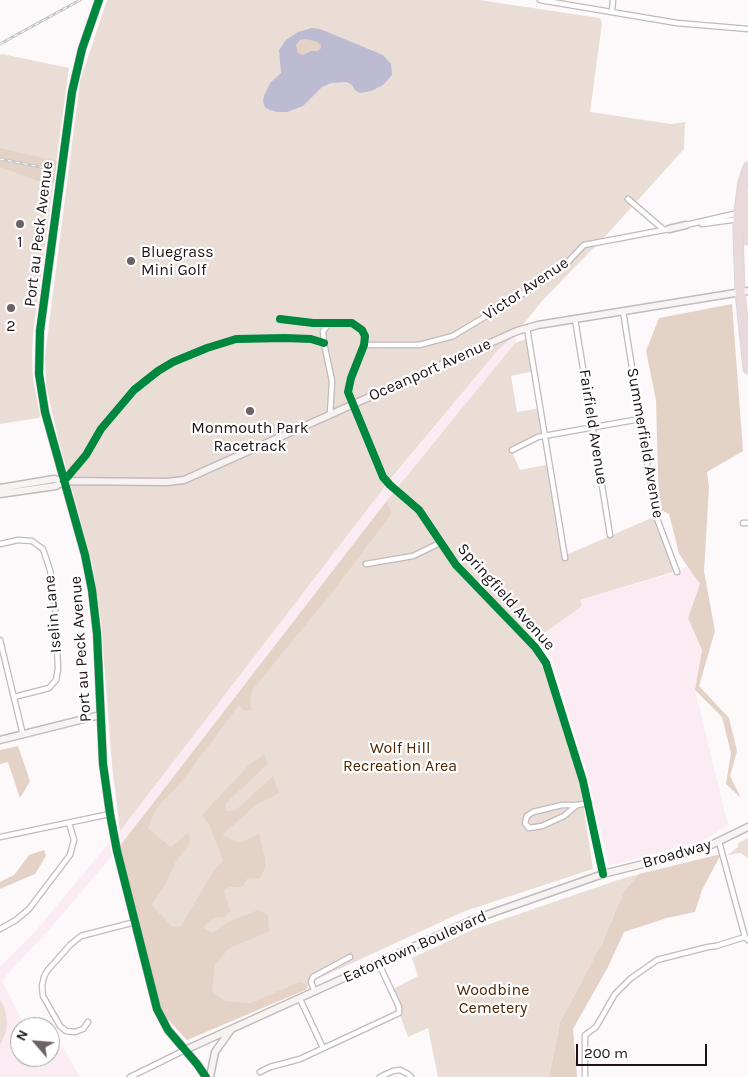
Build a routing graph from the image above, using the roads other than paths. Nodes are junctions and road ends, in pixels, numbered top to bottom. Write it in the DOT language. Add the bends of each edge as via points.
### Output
graph roads {
  1 [pos="99,0"];
  2 [pos="540,0"];
  3 [pos="613,0"];
  4 [pos="612,12"];
  5 [pos="748,29"];
  6 [pos="748,167"];
  7 [pos="748,172"];
  8 [pos="628,198"];
  9 [pos="744,216"];
  10 [pos="686,225"];
  11 [pos="666,229"];
  12 [pos="748,240"];
  13 [pos="744,292"];
  14 [pos="623,311"];
  15 [pos="280,319"];
  16 [pos="576,319"];
  17 [pos="331,322"];
  18 [pos="527,328"];
  19 [pos="324,343"];
  20 [pos="364,346"];
  21 [pos="748,369"];
  22 [pos="352,405"];
  23 [pos="330,415"];
  24 [pos="640,419"];
  25 [pos="593,427"];
  26 [pos="545,436"];
  27 [pos="512,450"];
  28 [pos="64,481"];
  29 [pos="0,488"];
  30 [pos="0,494"];
  31 [pos="610,535"];
  32 [pos="440,542"];
  33 [pos="0,544"];
  34 [pos="565,558"];
  35 [pos="366,564"];
  36 [pos="677,572"];
  37 [pos="0,640"];
  38 [pos="14,697"];
  39 [pos="100,716"];
  40 [pos="23,735"];
  41 [pos="0,740"];
  42 [pos="589,803"];
  43 [pos="577,805"];
  44 [pos="110,814"];
  45 [pos="69,823"];
  46 [pos="748,827"];
  47 [pos="0,837"];
  48 [pos="719,842"];
  49 [pos="603,874"];
  50 [pos="134,922"];
  51 [pos="1,929"];
  52 [pos="747,939"];
  53 [pos="350,957"];
  54 [pos="378,962"];
  55 [pos="315,992"];
  56 [pos="300,999"];
  57 [pos="88,1022"];
  58 [pos="231,1030"];
  59 [pos="323,1048"];
  60 [pos="185,1050"];
  61 [pos="260,1072"];
  62 [pos="130,1077"];
  63 [pos="206,1077"];
  64 [pos="210,1077"];
  65 [pos="380,1077"];
  66 [pos="411,1077"];
  67 [pos="585,1077"];
  1 -- 28 [label="street, Port au Peck Avenue" via="82,49 72,92 39,342 42,400"];
  2 -- 4 [label="street"];
  3 -- 4 [label="street"];
  4 -- 5 [label="street"];
  6 -- 9 [label="highway" via="744,182"];
  7 -- 9 [label="highway"];
  8 -- 11 [label="street"];
  9 -- 10 [label="street, Victor Avenue"];
  9 -- 12 [label="highway"];
  9 -- 13 [label="highway"];
  10 -- 11 [label="street, Victor Avenue"];
  11 -- 20 [label="street, Victor Avenue" via="584,245 565,265 518,298 453,336 419,345"];
  13 -- 14 [label="street, Oceanport Avenue"];
  13 -- 21 [label="highway"];
  14 -- 16 [label="street, Oceanport Avenue"];
  14 -- 24 [label="street, Summerfield Avenue"];
  15 -- 17 [label="street"];
  16 -- 18 [label="street, Oceanport Avenue"];
  16 -- 25 [label="street, Fairfield Avenue"];
  17 -- 19 [label="street" via="323,331"];
  17 -- 20 [label="street" via="352,322 365,336"];
  18 -- 22 [label="street, Oceanport Avenue"];
  18 -- 26 [label="street"];
  19 -- 23 [label="street" via="332,381"];
  19 -- 28 [label="street" via="309,339 236,339 174,362 143,382 124,401"];
  20 -- 22 [label="street, Springfield Avenue" via="348,385"];
  22 -- 23 [label="street, Oceanport Avenue"];
  22 -- 32 [label="street, Springfield Avenue" via="383,477 419,510"];
  23 -- 28 [label="street, Oceanport Avenue" via="184,480"];
  24 -- 25 [label="street"];
  24 -- 36 [label="street, Summerfield Avenue" via="655,513"];
  25 -- 26 [label="street"];
  25 -- 31 [label="street, Fairfield Avenue"];
  26 -- 27 [label="street"];
  26 -- 34 [label="street"];
  28 -- 29 [label="street"];
  28 -- 30 [label="street" via="56,486"];
  28 -- 39 [label="street, Port au Peck Avenue" via="92,590"];
  32 -- 35 [label="street" via="413,556"];
  32 -- 42 [label="street, Springfield Avenue" via="456,564 542,656 549,669"];
  33 -- 38 [label="street, Iselin Lane" via="32,541 43,549 56,603 56,680 49,688"];
  37 -- 38 [label="street"];
  38 -- 40 [label="street"];
  39 -- 40 [label="street"];
  39 -- 44 [label="street, Port au Peck Avenue"];
  40 -- 41 [label="street"];
  42 -- 43 [label="street"];
  42 -- 49 [label="street, Springfield Avenue"];
  43 -- 43 [label="street" via="562,804 533,812 525,818 526,825 533,829 542,826 564,816"];
  44 -- 45 [label="street"];
  44 -- 50 [label="street, Port au Peck Avenue"];
  45 -- 47 [label="street"];
  45 -- 51 [label="street" via="74,840 70,855 29,909"];
  46 -- 48 [label="street, Broadway"];
  48 -- 49 [label="street, Broadway"];
  48 -- 52 [label="street"];
  49 -- 54 [label="street, Eatontown Boulevard" via="472,920"];
  50 -- 57 [label="street" via="81,936 44,977 44,996 60,1026 75,1032"];
  50 -- 60 [label="street, Port au Peck Avenue" via="157,1009 168,1030"];
  52 -- 67 [label="street" via="657,960 627,982 596,1027 585,1035"];
  53 -- 55 [label="street" via="312,976"];
  54 -- 55 [label="street, Eatontown Boulevard"];
  54 -- 59 [label="street" via="399,1013"];
  55 -- 56 [label="street, Eatontown Boulevard"];
  56 -- 58 [label="street, Eatontown Boulevard"];
  56 -- 59 [label="street"];
  58 -- 60 [label="street, Eatontown Boulevard"];
  58 -- 64 [label="street" via="215,1052"];
  59 -- 61 [label="street"];
  60 -- 62 [label="street"];
  60 -- 63 [label="street, Port au Peck Avenue"];
  65 -- 66 [label="street" via="400,1070"];
}
